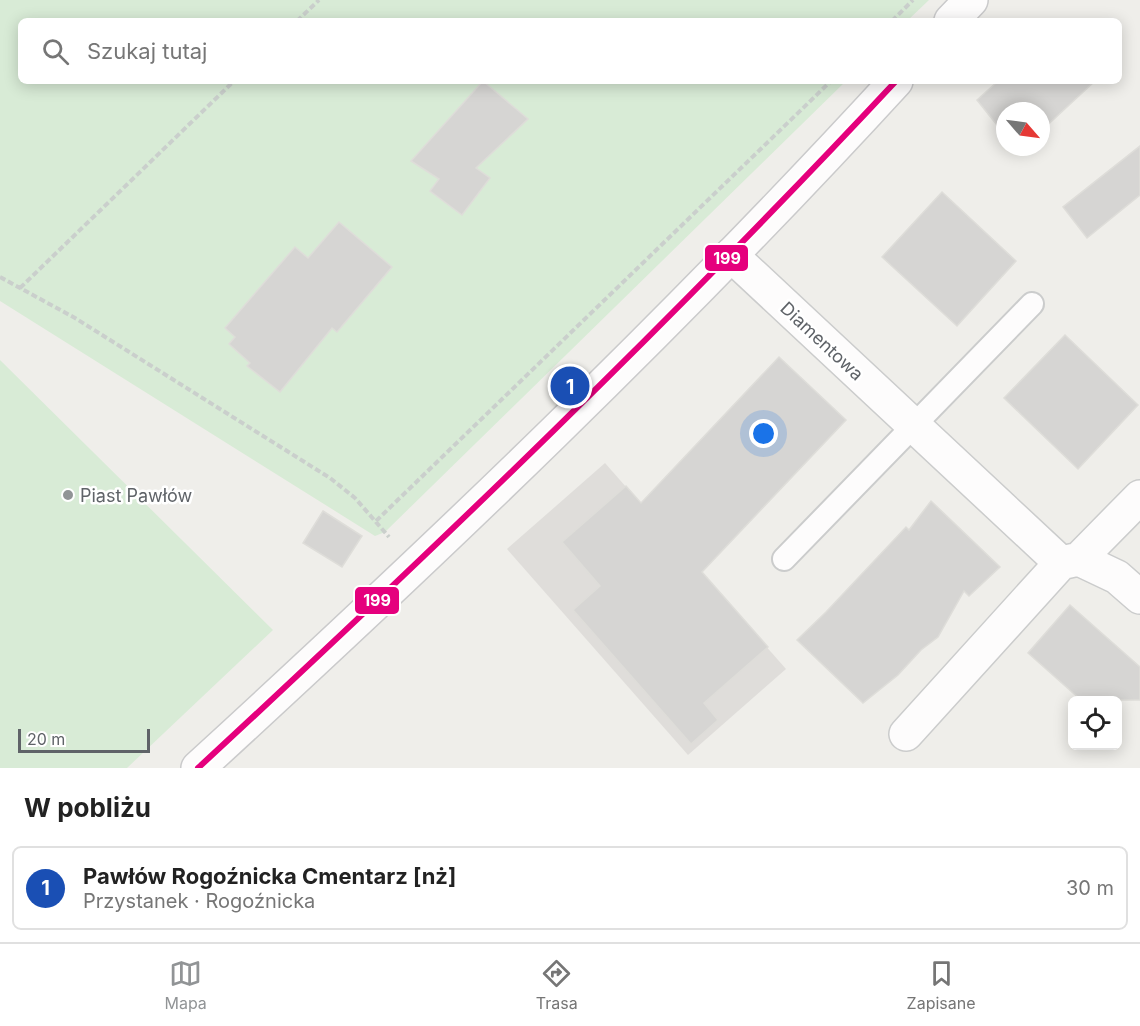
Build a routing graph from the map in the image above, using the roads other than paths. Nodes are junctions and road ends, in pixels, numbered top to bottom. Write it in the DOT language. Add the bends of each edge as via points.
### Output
graph roads {
  1 [pos="971,0"];
  2 [pos="954,18"];
  3 [pos="893,84"];
  4 [pos="731,255"];
  5 [pos="1032,304"];
  6 [pos="914,427"];
  7 [pos="1140,497"];
  8 [pos="784,559"];
  9 [pos="1070,561"];
  10 [pos="1140,597"];
  11 [pos="906,734"];
  12 [pos="198,768"];
  1 -- 2 [label="street"];
  3 -- 4 [label="street"];
  4 -- 6 [label="street, Diamentowa"];
  4 -- 12 [label="street" via="415,567"];
  5 -- 6 [label="lane"];
  6 -- 8 [label="lane"];
  6 -- 9 [label="street, Diamentowa"];
  7 -- 9 [label="street"];
  9 -- 10 [label="street, Diamentowa" via="1117,577"];
  9 -- 11 [label="street"];
}
